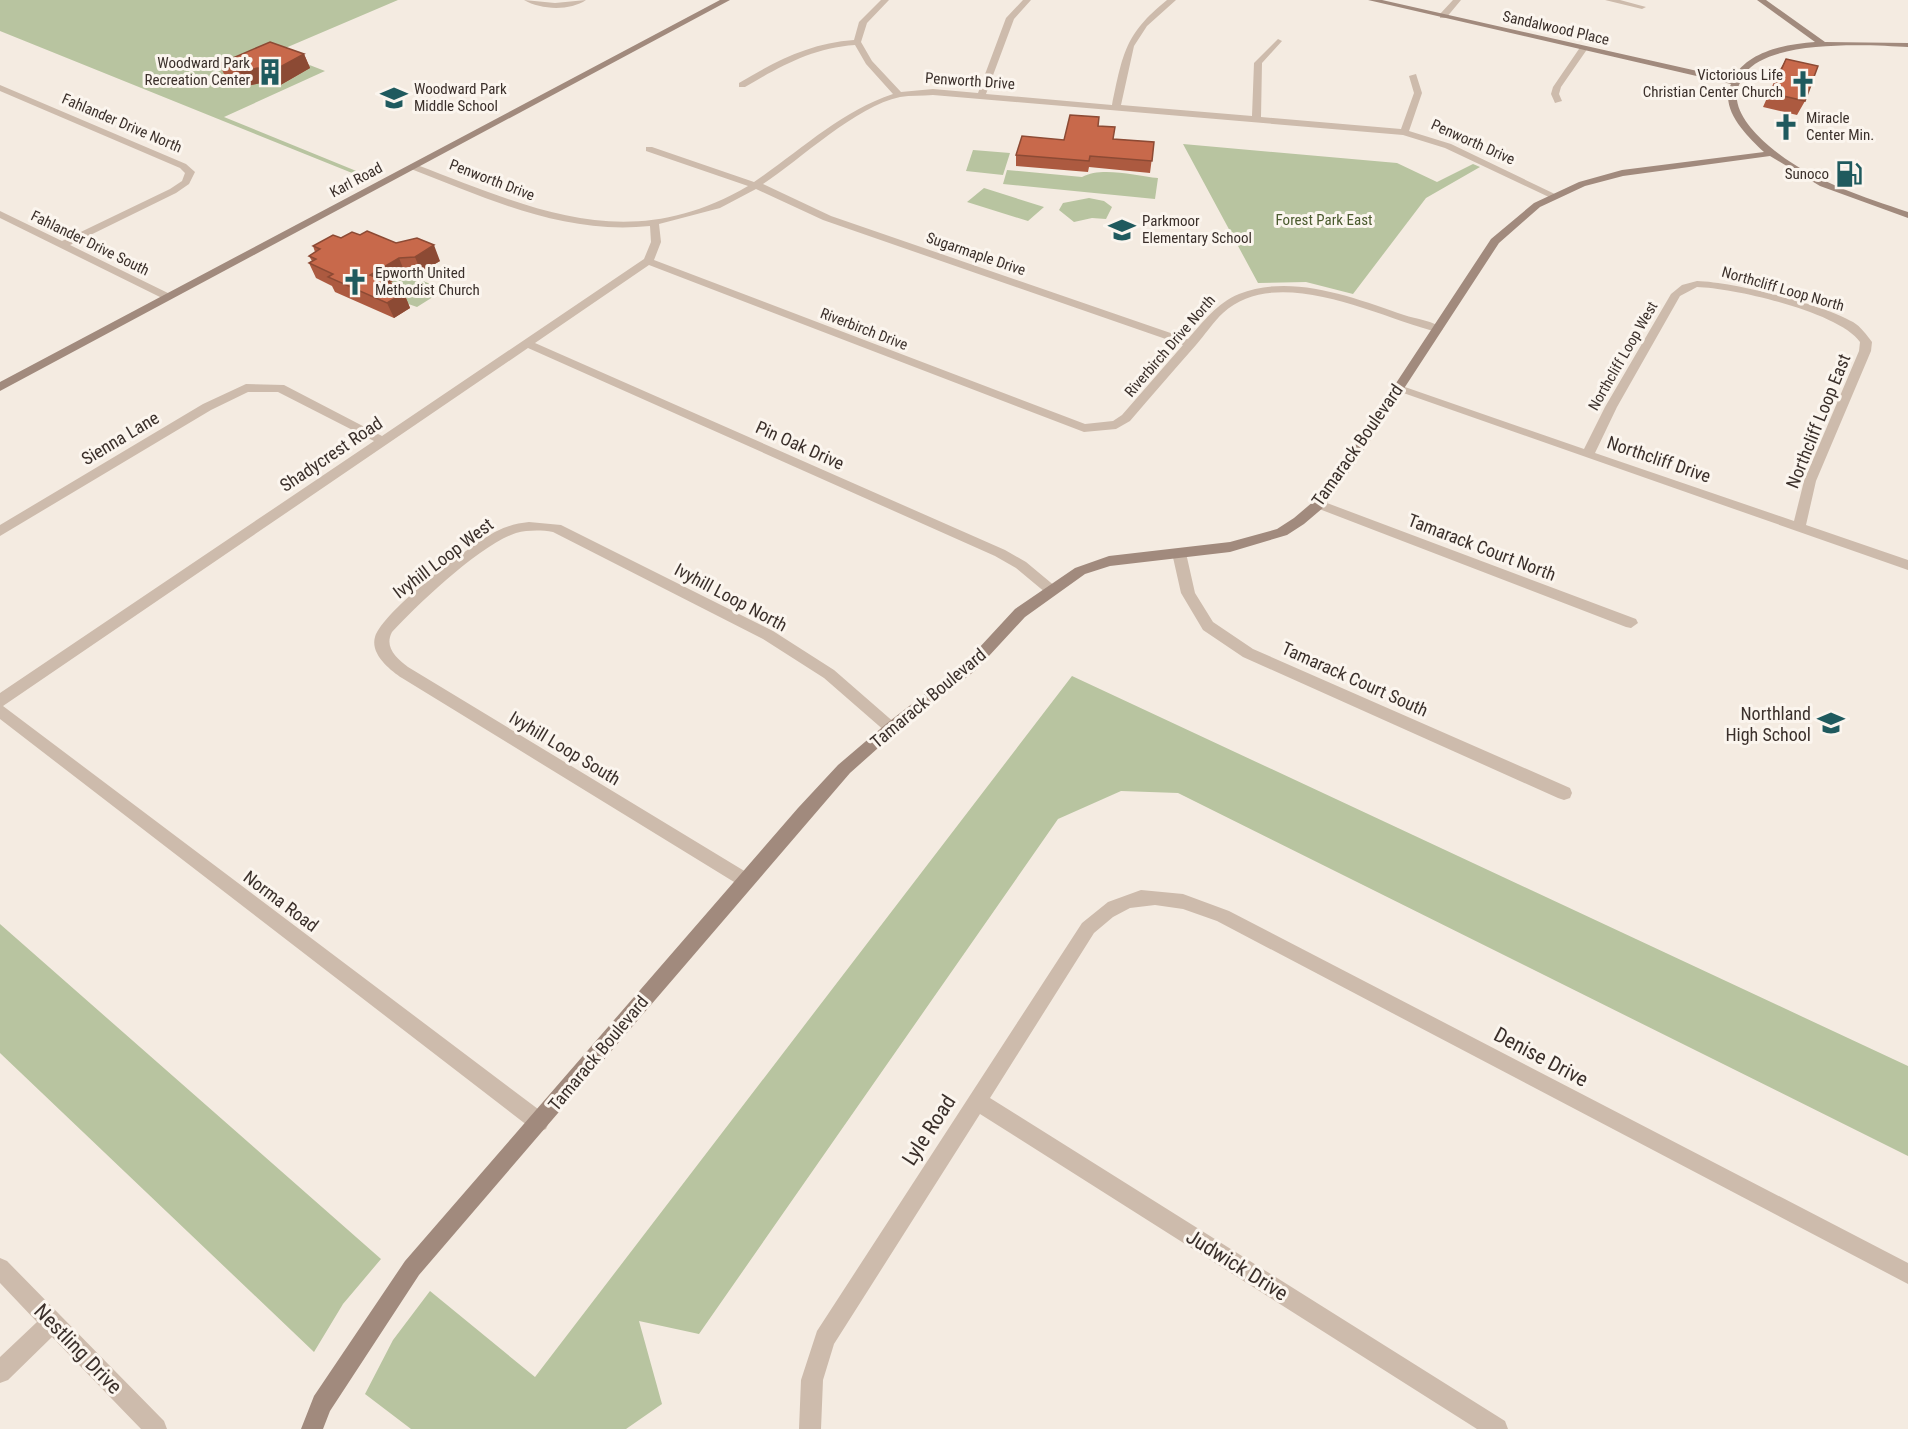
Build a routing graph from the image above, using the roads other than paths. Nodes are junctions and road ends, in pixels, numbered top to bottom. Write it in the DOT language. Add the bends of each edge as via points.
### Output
graph roads {
  1 [pos="528,0"];
  2 [pos="582,0"];
  3 [pos="726,0"];
  4 [pos="885,0"];
  5 [pos="1027,0"];
  6 [pos="1172,0"];
  7 [pos="1372,0"];
  8 [pos="1457,0"];
  9 [pos="1609,0"];
  10 [pos="1761,0"];
  11 [pos="1642,7"];
  12 [pos="1443,16"];
  13 [pos="1278,41"];
  14 [pos="857,42"];
  15 [pos="1823,44"];
  16 [pos="1908,45"];
  17 [pos="1584,48"];
  18 [pos="1413,76"];
  19 [pos="1734,82"];
  20 [pos="742,86"];
  21 [pos="0,88"];
  22 [pos="898,95"];
  23 [pos="981,97"];
  24 [pos="1558,101"];
  25 [pos="1116,108"];
  26 [pos="1256,119"];
  27 [pos="1404,132"];
  28 [pos="649,149"];
  29 [pos="1773,153"];
  30 [pos="414,167"];
  31 [pos="754,185"];
  32 [pos="1554,196"];
  33 [pos="0,214"];
  34 [pos="1908,215"];
  35 [pos="653,222"];
  36 [pos="61,245"];
  37 [pos="648,261"];
  38 [pos="1696,284"];
  39 [pos="168,297"];
  40 [pos="1437,329"];
  41 [pos="1859,332"];
  42 [pos="528,344"];
  43 [pos="1191,344"];
  44 [pos="0,387"];
  45 [pos="1398,389"];
  46 [pos="1069,424"];
  47 [pos="383,441"];
  48 [pos="1588,454"];
  49 [pos="1319,504"];
  50 [pos="538,525"];
  51 [pos="1799,526"];
  52 [pos="0,531"];
  53 [pos="1179,553"];
  54 [pos="1908,565"];
  55 [pos="1051,590"];
  56 [pos="1631,623"];
  57 [pos="382,636"];
  58 [pos="0,701"];
  59 [pos="0,711"];
  60 [pos="891,728"];
  61 [pos="1564,793"];
  62 [pos="745,880"];
  63 [pos="1148,896"];
  64 [pos="977,1101"];
  65 [pos="539,1122"];
  66 [pos="0,1268"];
  67 [pos="1908,1274"];
  68 [pos="52,1322"];
  69 [pos="0,1372"];
  70 [pos="156,1429"];
  71 [pos="312,1429"];
  72 [pos="810,1429"];
  73 [pos="1497,1429"];
  1 -- 2 [label="street" via="561,6"];
  3 -- 30 [label="street, Karl Road"];
  4 -- 14 [label="street" via="863,22"];
  5 -- 23 [label="street" via="1010,18"];
  6 -- 25 [label="street" via="1142,25 1132,39"];
  7 -- 12 [label="street, Sandalwood Place"];
  8 -- 12 [label="street"];
  9 -- 11 [label="street"];
  10 -- 15 [label="street"];
  12 -- 17 [label="street, Sandalwood Place"];
  13 -- 26 [label="street" via="1258,63"];
  14 -- 20 [label="street" via="801,51"];
  14 -- 22 [label="street"];
  15 -- 16 [label="street"];
  15 -- 19 [label="street" via="1797,47 1756,60"];
  17 -- 19 [label="street, Sandalwood Place"];
  17 -- 24 [label="street" via="1557,87"];
  18 -- 27 [label="street" via="1418,93"];
  19 -- 29 [label="street" via="1731,97 1736,113 1751,134"];
  21 -- 36 [label="street, Fahlander Drive North" via="190,172 186,182 173,191"];
  22 -- 23 [label="street, Penworth Drive" via="933,92"];
  22 -- 31 [label="street, Penworth Drive" via="867,108"];
  23 -- 25 [label="street, Penworth Drive"];
  25 -- 26 [label="street, Penworth Drive"];
  26 -- 27 [label="street, Penworth Drive"];
  27 -- 32 [label="street, Penworth Drive" via="1448,146"];
  28 -- 31 [label="street, Sugarmaple Drive"];
  29 -- 32 [label="street, Tamarack Boulevard" via="1628,171"];
  29 -- 34 [label="street" via="1836,189"];
  30 -- 35 [label="street, Penworth Drive" via="555,218 595,224"];
  30 -- 39 [label="street, Karl Road"];
  31 -- 35 [label="street, Penworth Drive" via="713,207"];
  31 -- 43 [label="street, Sugarmaple Drive" via="827,218"];
  32 -- 40 [label="street, Tamarack Boulevard" via="1495,241"];
  33 -- 36 [label="street, Fahlander Drive South"];
  35 -- 37 [label="street" via="657,246"];
  36 -- 39 [label="street, Fahlander Drive South"];
  37 -- 42 [label="street, Shadycrest Road"];
  37 -- 46 [label="street, Riverbirch Drive"];
  38 -- 41 [label="street, Northcliff Loop North" via="1722,286 1827,315"];
  38 -- 48 [label="street, Northcliff Loop West" via="1676,294"];
  39 -- 44 [label="street, Karl Road"];
  40 -- 43 [label="street, Riverbirch Drive North" via="1327,295 1270,290 1230,301"];
  40 -- 45 [label="street, Tamarack Boulevard"];
  41 -- 51 [label="street, Northcliff Loop East" via="1866,342 1865,351 1810,481"];
  42 -- 47 [label="street, Shadycrest Road"];
  42 -- 55 [label="street, Pin Oak Drive" via="1000,553"];
  43 -- 46 [label="street, Riverbirch Drive North" via="1116,425 1093,429"];
  45 -- 48 [label="street, Northcliff Drive"];
  45 -- 49 [label="street, Tamarack Boulevard"];
  47 -- 52 [label="street, Sienna Lane" via="280,388 233,393"];
  47 -- 58 [label="street, Shadycrest Road"];
  48 -- 51 [label="street, Northcliff Drive"];
  49 -- 53 [label="street, Tamarack Boulevard" via="1282,532 1230,547"];
  49 -- 56 [label="street, Tamarack Court North"];
  50 -- 57 [label="street, Ivyhill Loop West" via="517,528 491,540 401,611"];
  50 -- 60 [label="street, Ivyhill Loop North" via="575,536 768,635 829,674"];
  51 -- 54 [label="street, Northcliff Drive"];
  53 -- 55 [label="street, Tamarack Boulevard" via="1109,561 1080,571"];
  53 -- 61 [label="street, Tamarack Court South" via="1188,593 1208,626 1248,653"];
  55 -- 60 [label="street, Tamarack Boulevard" via="1020,613 971,666"];
  57 -- 62 [label="street, Ivyhill Loop South" via="390,662 407,674"];
  59 -- 65 [label="street, Norma Road"];
  60 -- 62 [label="street, Tamarack Boulevard" via="844,769"];
  62 -- 65 [label="street, Tamarack Boulevard"];
  63 -- 64 [label="street, Lyle Road" via="1114,907 1088,928"];
  63 -- 67 [label="street, Denise Drive" via="1186,900 1223,916"];
  64 -- 72 [label="street, Lyle Road" via="825,1339 812,1380"];
  64 -- 73 [label="street, Judwick Drive"];
  65 -- 71 [label="street, Tamarack Boulevard" via="412,1268 322,1404"];
  66 -- 68 [label="street, Nestling Drive"];
  68 -- 69 [label="street"];
  68 -- 70 [label="street, Nestling Drive"];
}
